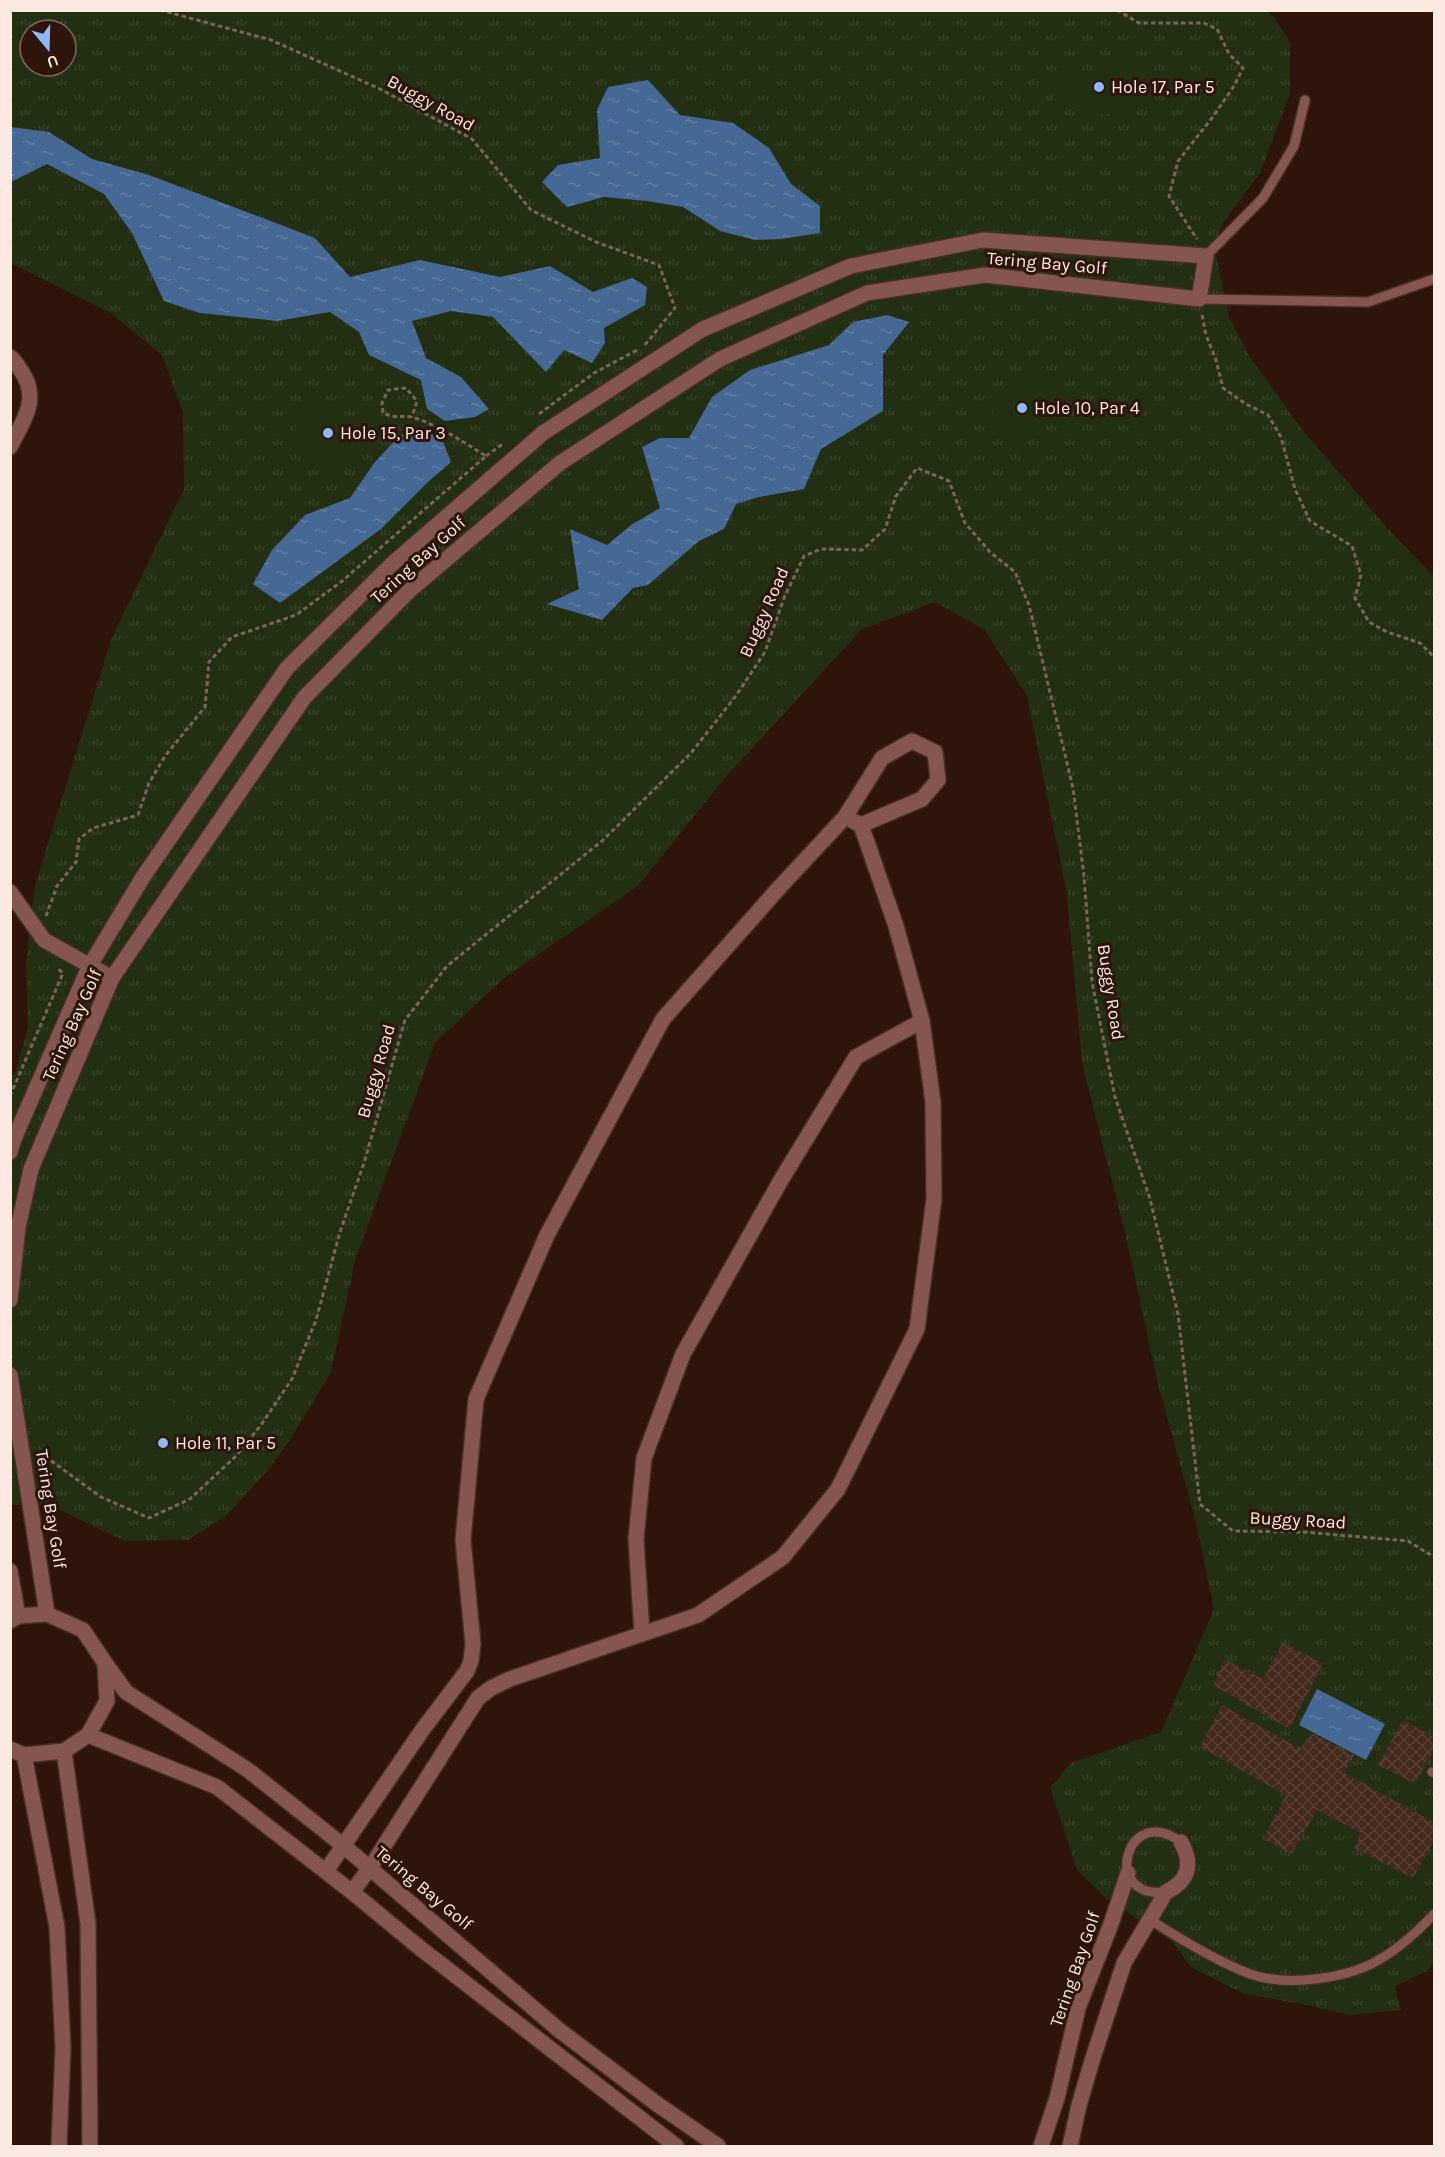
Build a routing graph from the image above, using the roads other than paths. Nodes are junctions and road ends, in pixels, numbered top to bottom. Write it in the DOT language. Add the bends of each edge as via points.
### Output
graph roads {
  1 [pos="1305,100"];
  2 [pos="1206,256"];
  3 [pos="1434,279"];
  4 [pos="1199,299"];
  5 [pos="10,357"];
  6 [pos="10,447"];
  7 [pos="845,817"];
  8 [pos="861,825"];
  9 [pos="10,892"];
  10 [pos="89,967"];
  11 [pos="112,978"];
  12 [pos="922,1021"];
  13 [pos="10,1152"];
  14 [pos="10,1300"];
  15 [pos="10,1375"];
  16 [pos="10,1571"];
  17 [pos="47,1614"];
  18 [pos="14,1619"];
  19 [pos="642,1634"];
  20 [pos="105,1663"];
  21 [pos="88,1735"];
  22 [pos="64,1751"];
  23 [pos="17,1752"];
  24 [pos="1181,1842"];
  25 [pos="345,1847"];
  26 [pos="370,1868"];
  27 [pos="326,1871"];
  28 [pos="1128,1873"];
  29 [pos="352,1892"];
  30 [pos="1166,1892"];
  31 [pos="1434,1914"];
  32 [pos="1149,1919"];
  33 [pos="1057,2098"];
  34 [pos="1079,2104"];
  35 [pos="59,2146"];
  36 [pos="90,2146"];
  37 [pos="676,2146"];
  38 [pos="718,2146"];
  39 [pos="1041,2146"];
  40 [pos="1070,2146"];
  1 -- 2 [label="lane" via="1294,146 1263,198"];
  2 -- 4 [label="street"];
  2 -- 10 [label="street, Tering Bay Golf" via="983,240 852,266 703,330 543,434 392,564 287,668 143,877"];
  3 -- 4 [label="lane, Tering Bay Golf" via="1368,302"];
  4 -- 11 [label="street, Tering Bay Golf" via="986,275 867,292 720,359 560,464 410,590 328,673 304,698"];
  5 -- 6 [label="street" via="28,382 31,400"];
  7 -- 8 [label="street"];
  7 -- 8 [label="street" via="882,758 912,741 935,752 938,780 922,799"];
  7 -- 25 [label="street" via="663,1019 547,1235 476,1399 463,1540 473,1644 471,1661"];
  8 -- 12 [label="street" via="896,926"];
  9 -- 10 [label="street" via="44,940"];
  10 -- 11 [label="street"];
  10 -- 13 [label="street, Tering Bay Golf"];
  11 -- 14 [label="street, Tering Bay Golf" via="31,1169 18,1228"];
  12 -- 19 [label="street" via="856,1057 780,1180 683,1354 644,1458 636,1539"];
  12 -- 19 [label="street" via="933,1102 934,1199 916,1329 838,1489 783,1557 698,1615"];
  15 -- 17 [label="street, Tering Bay Golf"];
  16 -- 18 [label="street, Tering Bay Golf"];
  17 -- 18 [label="street, Tering Bay Golf"];
  17 -- 20 [label="street, Tering Bay Golf" via="83,1630"];
  19 -- 26 [label="street" via="510,1679 478,1698"];
  20 -- 21 [label="street" via="107,1701"];
  20 -- 25 [label="street, Tering Bay Golf" via="126,1692 248,1770"];
  21 -- 22 [label="street"];
  21 -- 27 [label="street" via="217,1787"];
  22 -- 23 [label="street"];
  22 -- 36 [label="street" via="87,1923"];
  23 -- 35 [label="street" via="57,1927 63,2048"];
  24 -- 28 [label="lane, Tering Bay Golf" via="1159,1831 1136,1839 1126,1861"];
  24 -- 30 [label="street, Tering Bay Golf" via="1188,1861 1187,1871 1183,1880"];
  25 -- 26 [label="street, Tering Bay Golf"];
  25 -- 27 [label="street"];
  26 -- 29 [label="street"];
  26 -- 38 [label="street, Tering Bay Golf" via="560,2030"];
  27 -- 29 [label="street"];
  28 -- 30 [label="lane" via="1143,1890"];
  28 -- 33 [label="street, Tering Bay Golf" via="1078,2008"];
  29 -- 37 [label="street"];
  30 -- 32 [label="street, Tering Bay Golf"];
  31 -- 32 [label="lane" via="1418,1931 1363,1968 1293,1981 1250,1974"];
  32 -- 34 [label="street, Tering Bay Golf" via="1124,1963"];
  33 -- 34 [label="street"];
  33 -- 39 [label="street, Tering Bay Golf"];
  34 -- 40 [label="street, Tering Bay Golf"];
}
